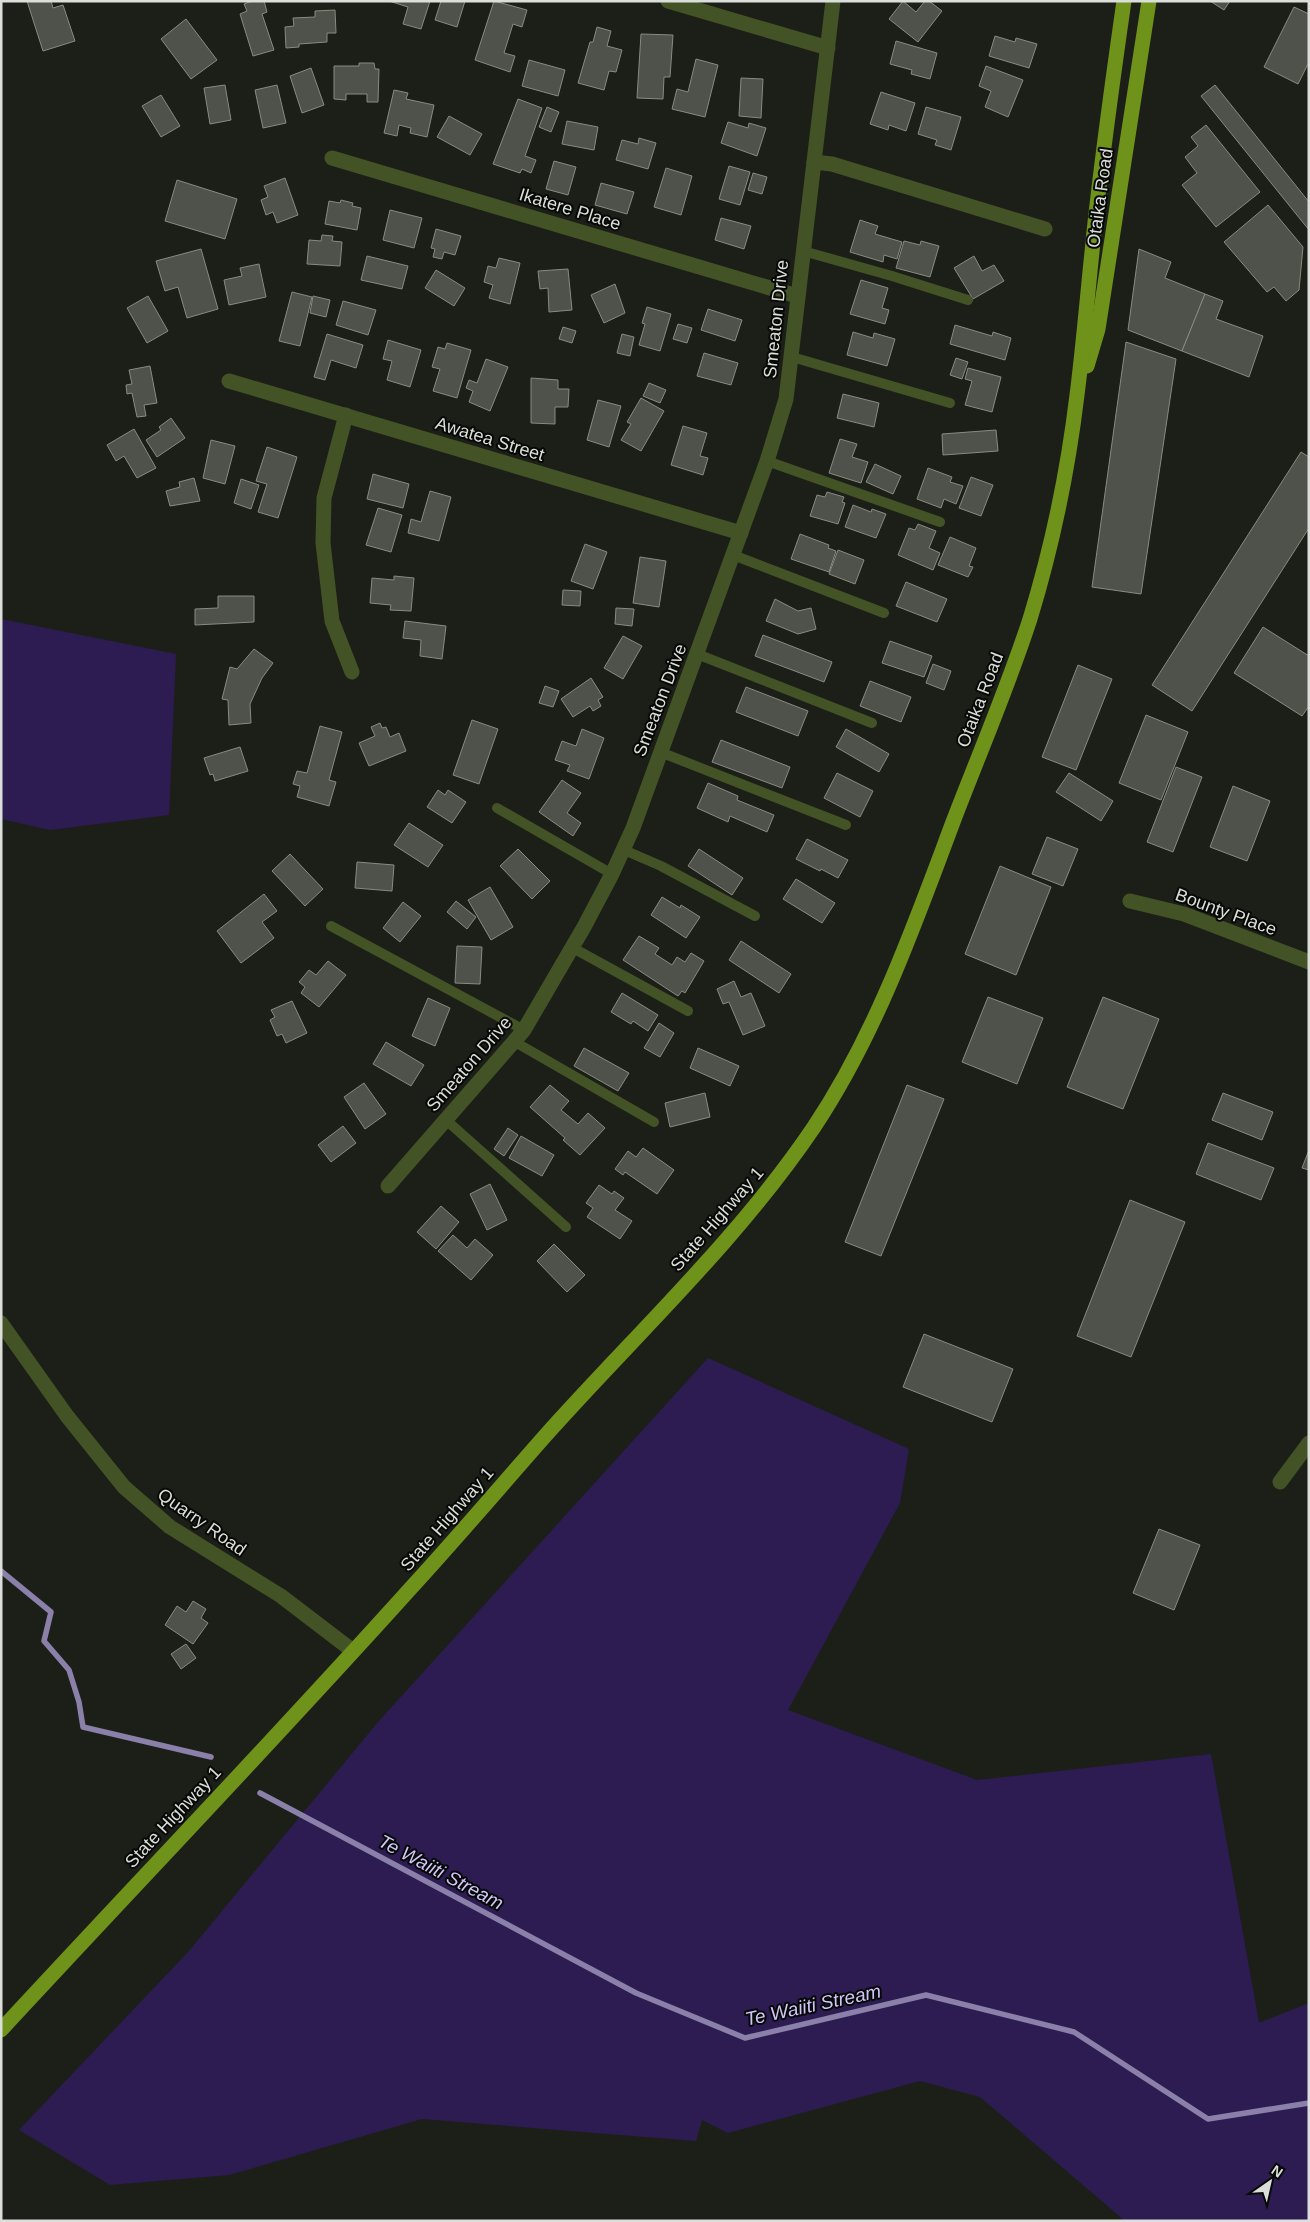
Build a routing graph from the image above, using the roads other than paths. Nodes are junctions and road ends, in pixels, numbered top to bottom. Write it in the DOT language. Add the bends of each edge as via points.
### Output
graph roads {
  1 [pos="668,1"];
  2 [pos="833,1"];
  3 [pos="1124,1"];
  4 [pos="1149,1"];
  5 [pos="828,48"];
  6 [pos="332,158"];
  7 [pos="814,162"];
  8 [pos="1046,229"];
  9 [pos="803,251"];
  10 [pos="798,296"];
  11 [pos="968,300"];
  12 [pos="792,356"];
  13 [pos="229,381"];
  14 [pos="1077,398"];
  15 [pos="950,403"];
  16 [pos="346,415"];
  17 [pos="767,461"];
  18 [pos="940,522"];
  19 [pos="741,533"];
  20 [pos="733,556"];
  21 [pos="884,613"];
  22 [pos="697,654"];
  23 [pos="352,672"];
  24 [pos="872,723"];
  25 [pos="660,752"];
  26 [pos="497,808"];
  27 [pos="846,825"];
  28 [pos="624,850"];
  29 [pos="612,874"];
  30 [pos="1130,901"];
  31 [pos="755,916"];
  32 [pos="331,926"];
  33 [pos="573,948"];
  34 [pos="1309,962"];
  35 [pos="881,1004"];
  36 [pos="688,1011"];
  37 [pos="524,1030"];
  38 [pos="515,1042"];
  39 [pos="446,1120"];
  40 [pos="654,1122"];
  41 [pos="388,1186"];
  42 [pos="566,1227"];
  43 [pos="1,1323"];
  44 [pos="1309,1443"];
  45 [pos="1280,1482"];
  46 [pos="353,1652"];
  47 [pos="1,2030"];
  1 -- 5 [label="street"];
  2 -- 5 [label="street, Smeaton Drive"];
  3 -- 14 [label="highway, Otaika Road" via="1093,236"];
  4 -- 14 [label="highway, Otaika Road" via="1098,329"];
  5 -- 7 [label="street, Smeaton Drive"];
  6 -- 10 [label="street, Ikatere Place"];
  7 -- 8 [label="street" via="832,164"];
  7 -- 9 [label="street, Smeaton Drive"];
  9 -- 10 [label="street, Smeaton Drive"];
  9 -- 11 [label="lane"];
  10 -- 12 [label="street, Smeaton Drive"];
  12 -- 15 [label="lane"];
  12 -- 17 [label="street, Smeaton Drive" via="786,399"];
  13 -- 16 [label="street, Awatea Street"];
  14 -- 35 [label="highway, Otaika Road" via="1065,476 1030,619"];
  16 -- 19 [label="street, Awatea Street"];
  16 -- 23 [label="street" via="324,498 323,543 332,621"];
  17 -- 18 [label="lane"];
  17 -- 19 [label="street, Smeaton Drive"];
  19 -- 20 [label="street, Smeaton Drive"];
  20 -- 21 [label="lane"];
  20 -- 22 [label="street, Smeaton Drive"];
  22 -- 24 [label="lane"];
  22 -- 25 [label="street, Smeaton Drive"];
  25 -- 27 [label="lane"];
  25 -- 28 [label="street, Smeaton Drive"];
  26 -- 29 [label="lane"];
  28 -- 29 [label="street, Smeaton Drive"];
  28 -- 31 [label="lane"];
  29 -- 33 [label="street, Smeaton Drive"];
  30 -- 34 [label="street, Bounty Place" via="1184,914"];
  32 -- 37 [label="lane"];
  33 -- 36 [label="lane"];
  33 -- 37 [label="street, Smeaton Drive"];
  35 -- 46 [label="highway, State Highway 1" via="816,1124 775,1181"];
  37 -- 38 [label="street, Smeaton Drive"];
  38 -- 39 [label="street, Smeaton Drive"];
  38 -- 40 [label="lane"];
  39 -- 41 [label="street, Smeaton Drive"];
  39 -- 42 [label="lane"];
  43 -- 46 [label="street, Quarry Road" via="67,1416 124,1487 170,1527 280,1596"];
  44 -- 45 [label="street"];
  46 -- 47 [label="highway, State Highway 1"];
}
